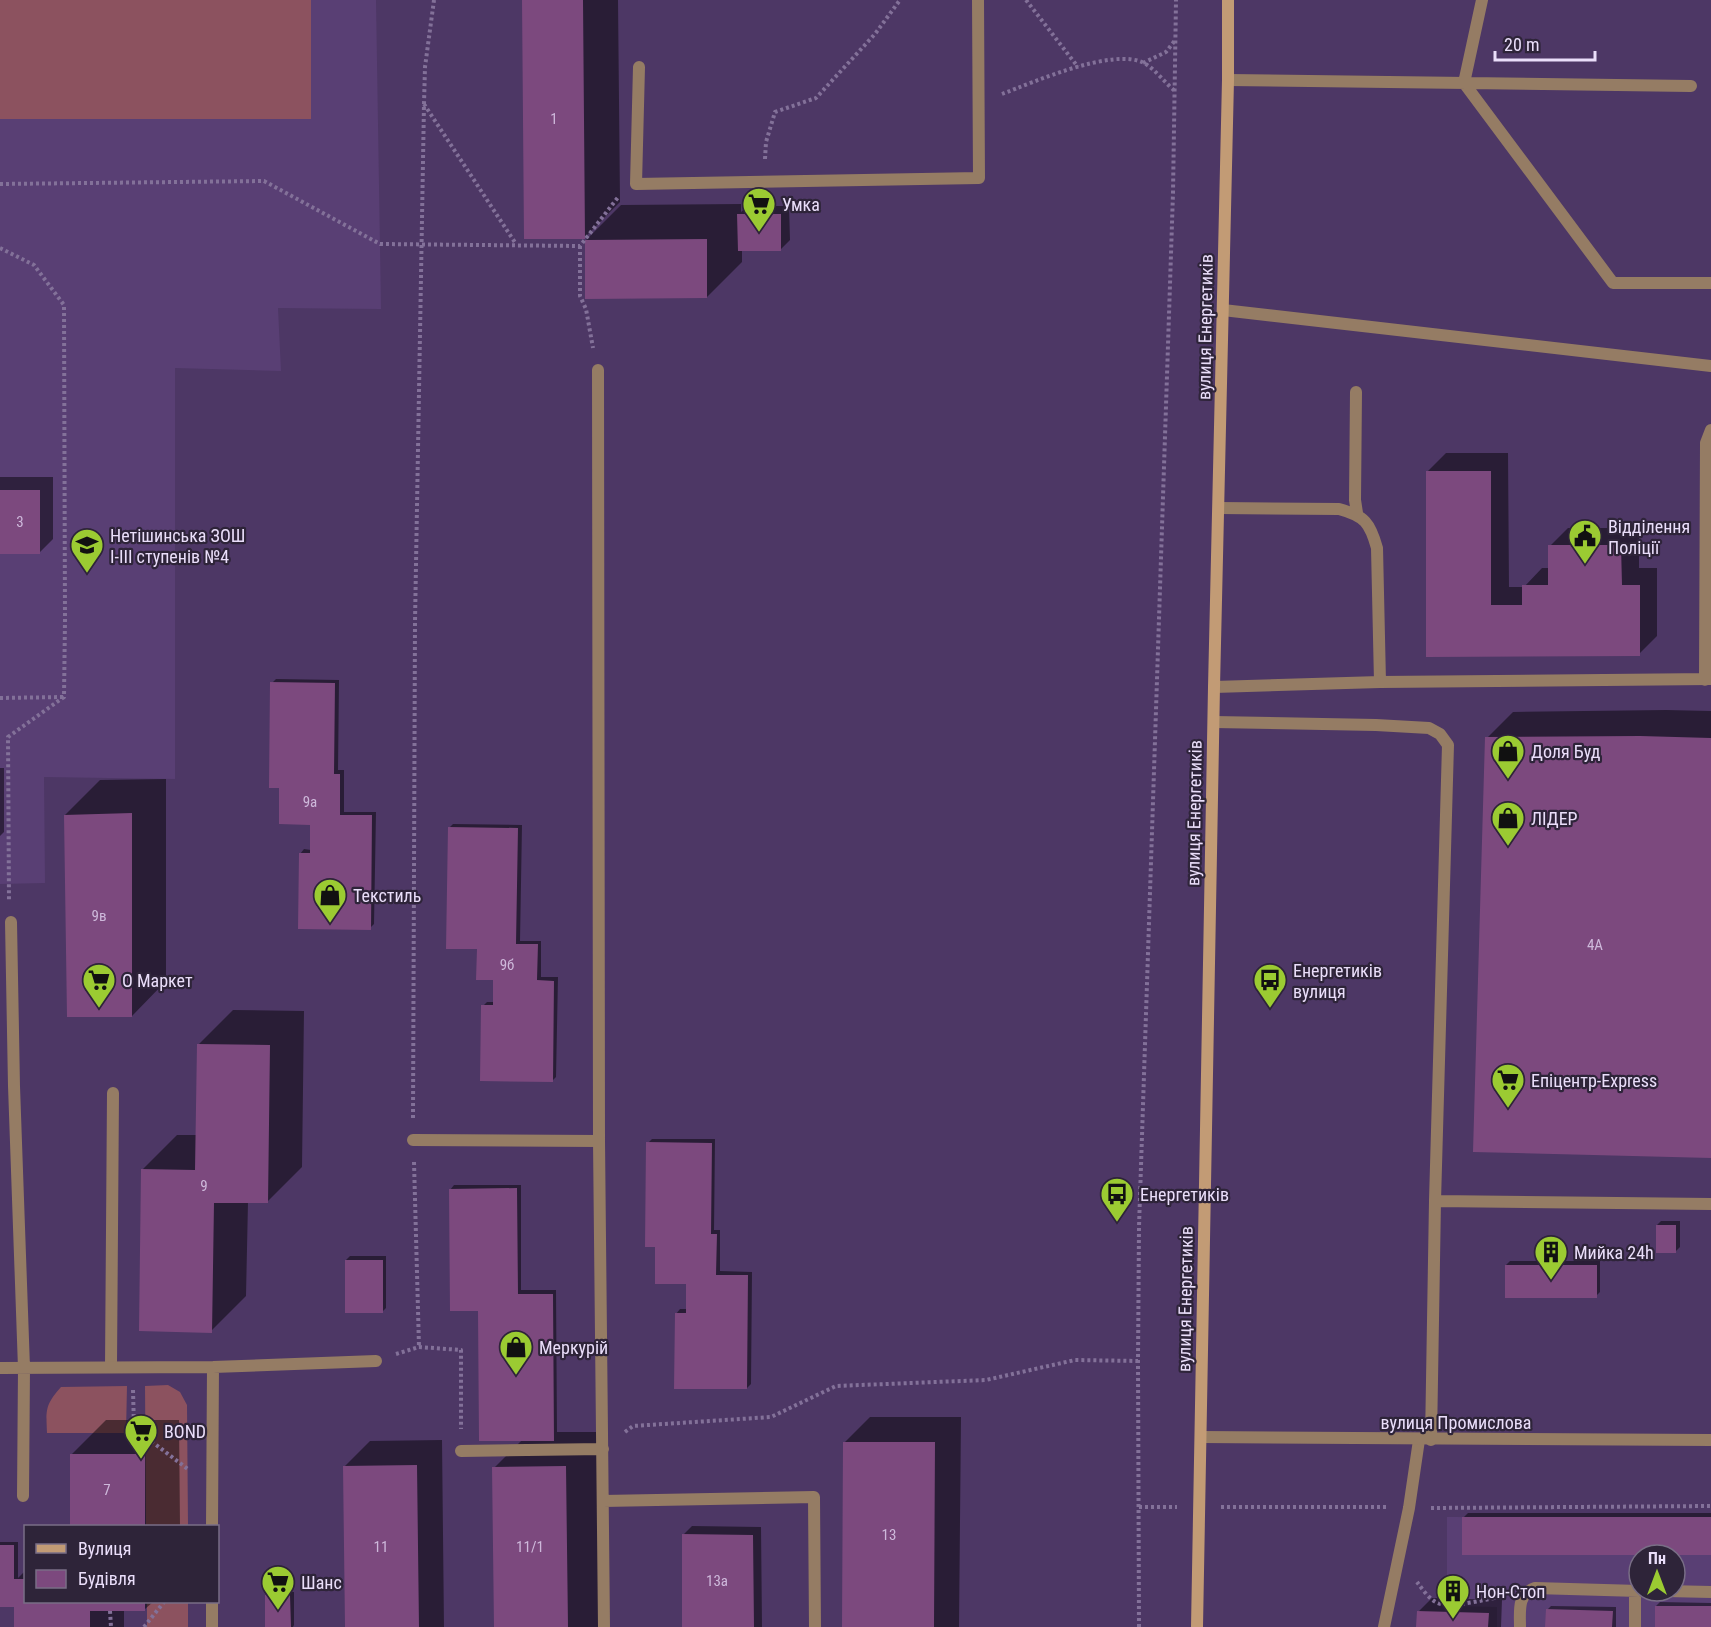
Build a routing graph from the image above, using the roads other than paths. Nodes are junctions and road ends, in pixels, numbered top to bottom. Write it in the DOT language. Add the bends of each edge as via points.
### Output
graph roads {
  1 [pos="978,0"];
  2 [pos="1228,0"];
  3 [pos="1482,0"];
  4 [pos="639,67"];
  5 [pos="1228,80"];
  6 [pos="1464,83"];
  7 [pos="1691,86"];
  8 [pos="1711,283"];
  9 [pos="1223,310"];
  10 [pos="1711,366"];
  11 [pos="597,370"];
  12 [pos="1356,392"];
  13 [pos="1711,430"];
  14 [pos="1219,508"];
  15 [pos="1357,513"];
  16 [pos="1708,680"];
  17 [pos="1380,682"];
  18 [pos="1214,687"];
  19 [pos="1214,722"];
  20 [pos="11,922"];
  21 [pos="0,1082"];
  22 [pos="14,1086"];
  23 [pos="113,1093"];
  24 [pos="413,1140"];
  25 [pos="599,1141"];
  26 [pos="1435,1201"];
  27 [pos="1711,1204"];
  28 [pos="376,1361"];
  29 [pos="111,1366"];
  30 [pos="213,1367"];
  31 [pos="0,1368"];
  32 [pos="24,1368"];
  33 [pos="1201,1437"];
  34 [pos="1425,1440"];
  35 [pos="1711,1440"];
  36 [pos="603,1449"];
  37 [pos="461,1451"];
  38 [pos="23,1496"];
  39 [pos="603,1501"];
  40 [pos="212,1525"];
  41 [pos="1627,1591"];
  42 [pos="1687,1591"];
  43 [pos="1711,1592"];
  44 [pos="212,1603"];
  45 [pos="1636,1603"];
  46 [pos="212,1627"];
  47 [pos="604,1627"];
  48 [pos="815,1627"];
  49 [pos="1197,1627"];
  50 [pos="1384,1627"];
  51 [pos="1520,1627"];
  52 [pos="1635,1627"];
  1 -- 4 [label="street" via="979,178 636,184"];
  2 -- 5 [label="main road, вулиця Енергетиків"];
  3 -- 6 [label="street"];
  5 -- 6 [label="street"];
  5 -- 9 [label="main road, вулиця Енергетиків"];
  6 -- 7 [label="street"];
  6 -- 8 [label="street" via="1613,284"];
  9 -- 10 [label="street"];
  9 -- 14 [label="main road, вулиця Енергетиків"];
  11 -- 25 [label="street"];
  12 -- 15 [label="street"];
  13 -- 16 [label="street" via="1706,443"];
  14 -- 15 [label="street" via="1309,507"];
  14 -- 18 [label="main road, вулиця Енергетиків"];
  15 -- 17 [label="street" via="1371,527 1377,548"];
  16 -- 17 [label="street"];
  17 -- 18 [label="street"];
  18 -- 19 [label="main road, вулиця Енергетиків"];
  19 -- 26 [label="street" via="1429,728 1448,745"];
  19 -- 33 [label="main road, вулиця Енергетиків"];
  20 -- 22 [label="street"];
  21 -- 22 [label="street"];
  22 -- 32 [label="street"];
  23 -- 29 [label="street"];
  24 -- 25 [label="street"];
  25 -- 36 [label="street"];
  26 -- 27 [label="street"];
  26 -- 34 [label="street"];
  28 -- 30 [label="street"];
  29 -- 30 [label="street"];
  29 -- 32 [label="street"];
  30 -- 40 [label="street"];
  31 -- 32 [label="street"];
  32 -- 38 [label="street"];
  33 -- 34 [label="street, вулиця Промислова"];
  33 -- 49 [label="main road, вулиця Енергетиків"];
  34 -- 35 [label="street, вулиця Промислова"];
  34 -- 50 [label="street"];
  36 -- 37 [label="street"];
  36 -- 39 [label="street"];
  39 -- 47 [label="street"];
  39 -- 48 [label="street" via="814,1497"];
  41 -- 51 [label="street" via="1535,1588 1522,1596"];
  42 -- 43 [label="street"];
  44 -- 46 [label="street"];
  45 -- 52 [label="street"];
}
